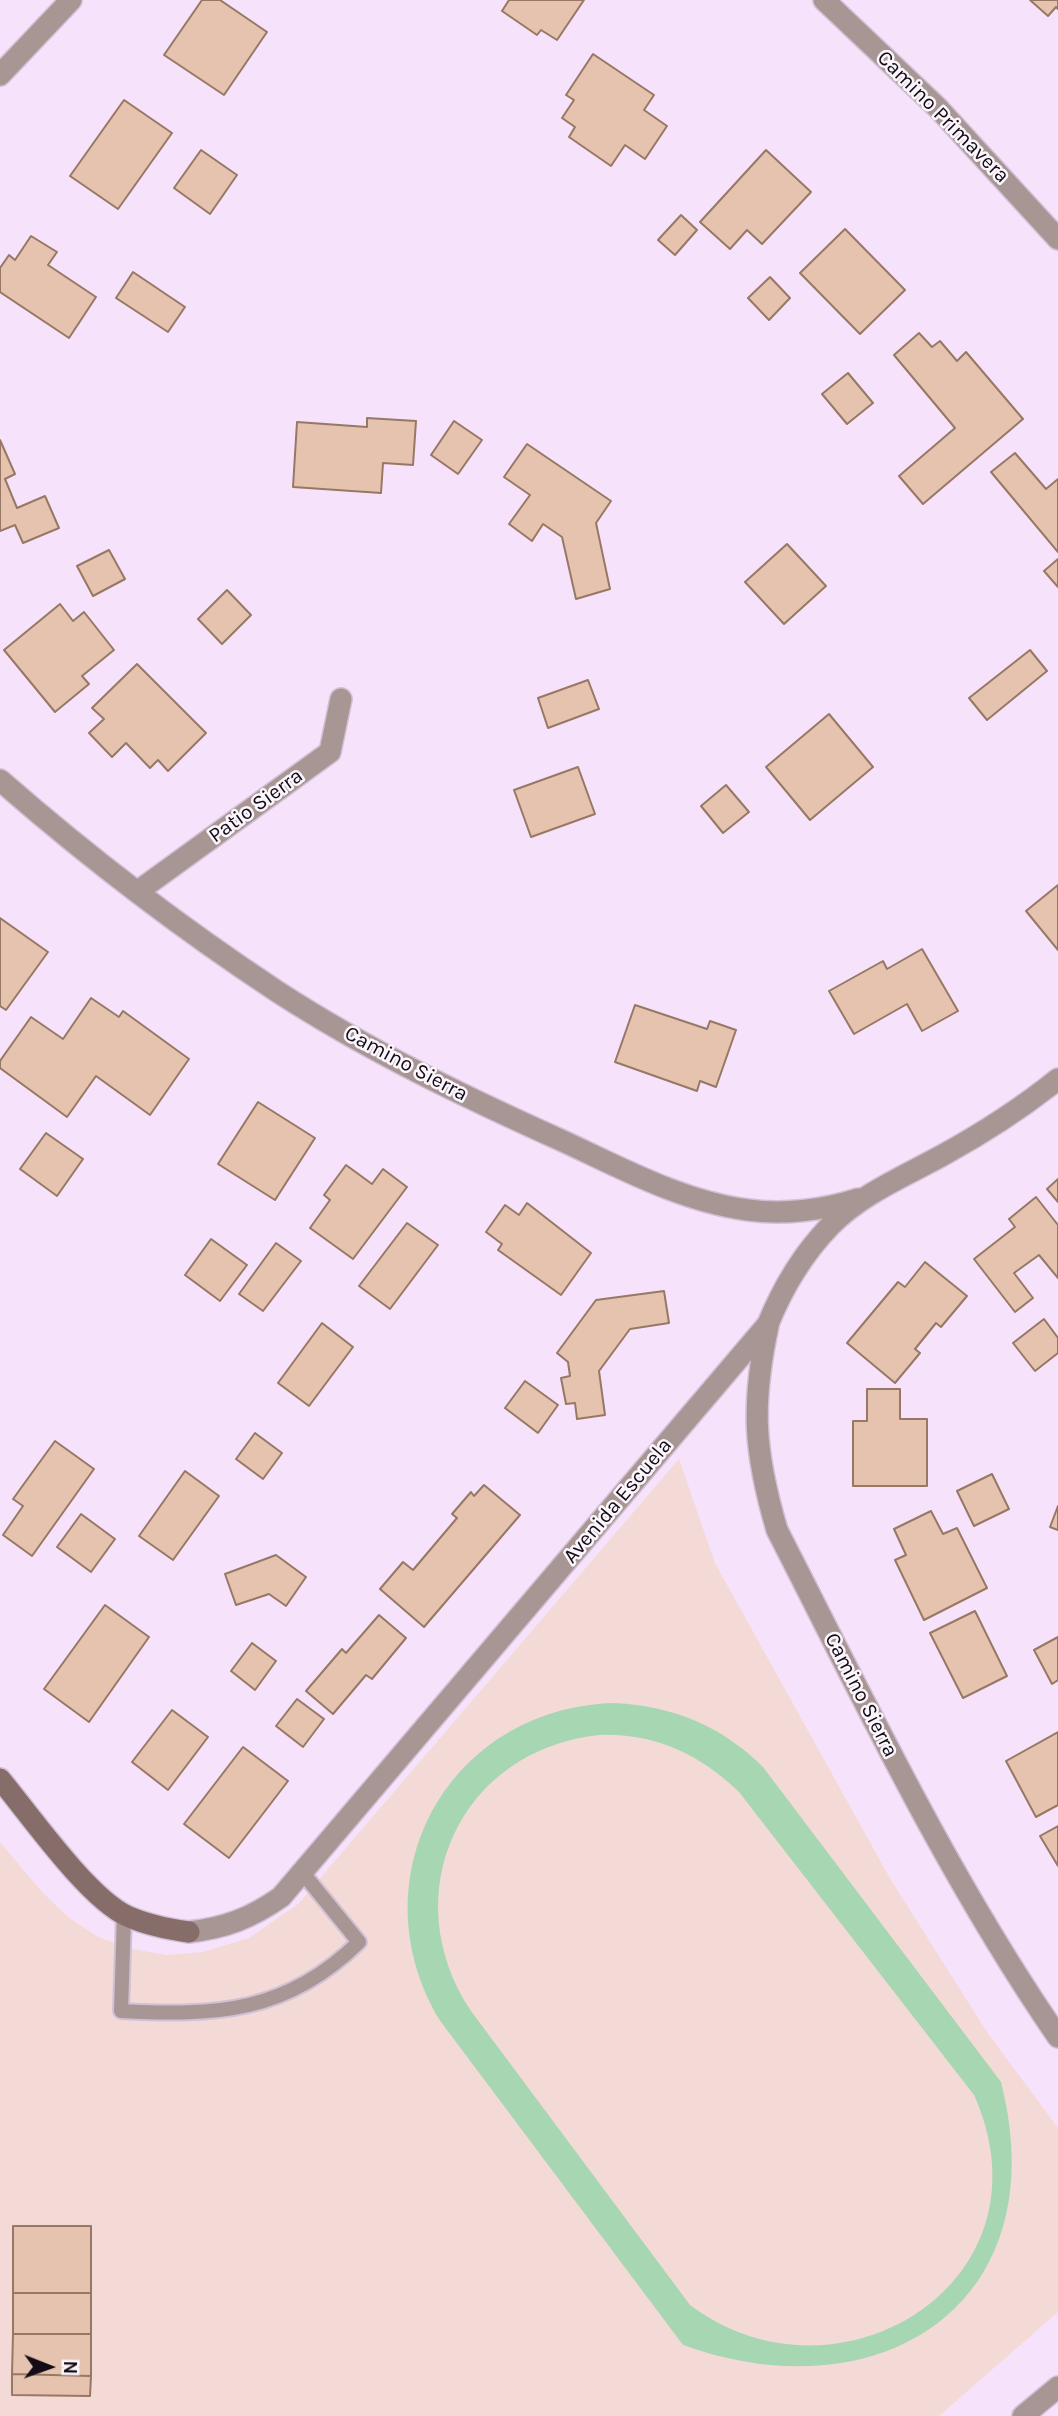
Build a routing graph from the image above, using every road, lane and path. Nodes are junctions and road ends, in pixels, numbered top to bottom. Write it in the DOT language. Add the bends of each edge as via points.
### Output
graph roads {
  1 [pos="71,0"];
  2 [pos="824,0"];
  3 [pos="0,75"];
  4 [pos="1058,239"];
  5 [pos="341,699"];
  6 [pos="0,780"];
  7 [pos="137,892"];
  8 [pos="1058,1079"];
  9 [pos="869,1196"];
  10 [pos="768,1324"];
  11 [pos="0,1779"];
  12 [pos="302,1872"];
  13 [pos="124,1915"];
  14 [pos="1058,2035"];
  15 [pos="1058,2387"];
  16 [pos="1023,2416"];
  1 -- 3 [label="street"];
  2 -- 4 [label="street, Camino Primavera" via="938,108"];
  5 -- 7 [label="street, Patio Sierra" via="330,752"];
  6 -- 7 [label="street, Camino Sierra"];
  7 -- 9 [label="street, Camino Sierra" via="279,993 400,1063 644,1178 704,1202 750,1211 800,1211"];
  8 -- 9 [label="street, Avenida Escuela" via="972,1139"];
  9 -- 10 [label="street, Avenida Escuela" via="832,1224 805,1255"];
  10 -- 12 [label="street, Avenida Escuela"];
  10 -- 14 [label="street, Camino Sierra" via="757,1376 755,1430 763,1483 777,1530 915,1801 980,1916"];
  11 -- 13 [label="street" via="95,1894"];
  12 -- 13 [label="street, Avenida Escuela" via="281,1897 251,1917 220,1928 188,1932 155,1927"];
  12 -- 13 [label="lane" via="359,1942 334,1967 295,1989 238,2009 191,2014 121,2011"];
  15 -- 16 [label="street"];
}
